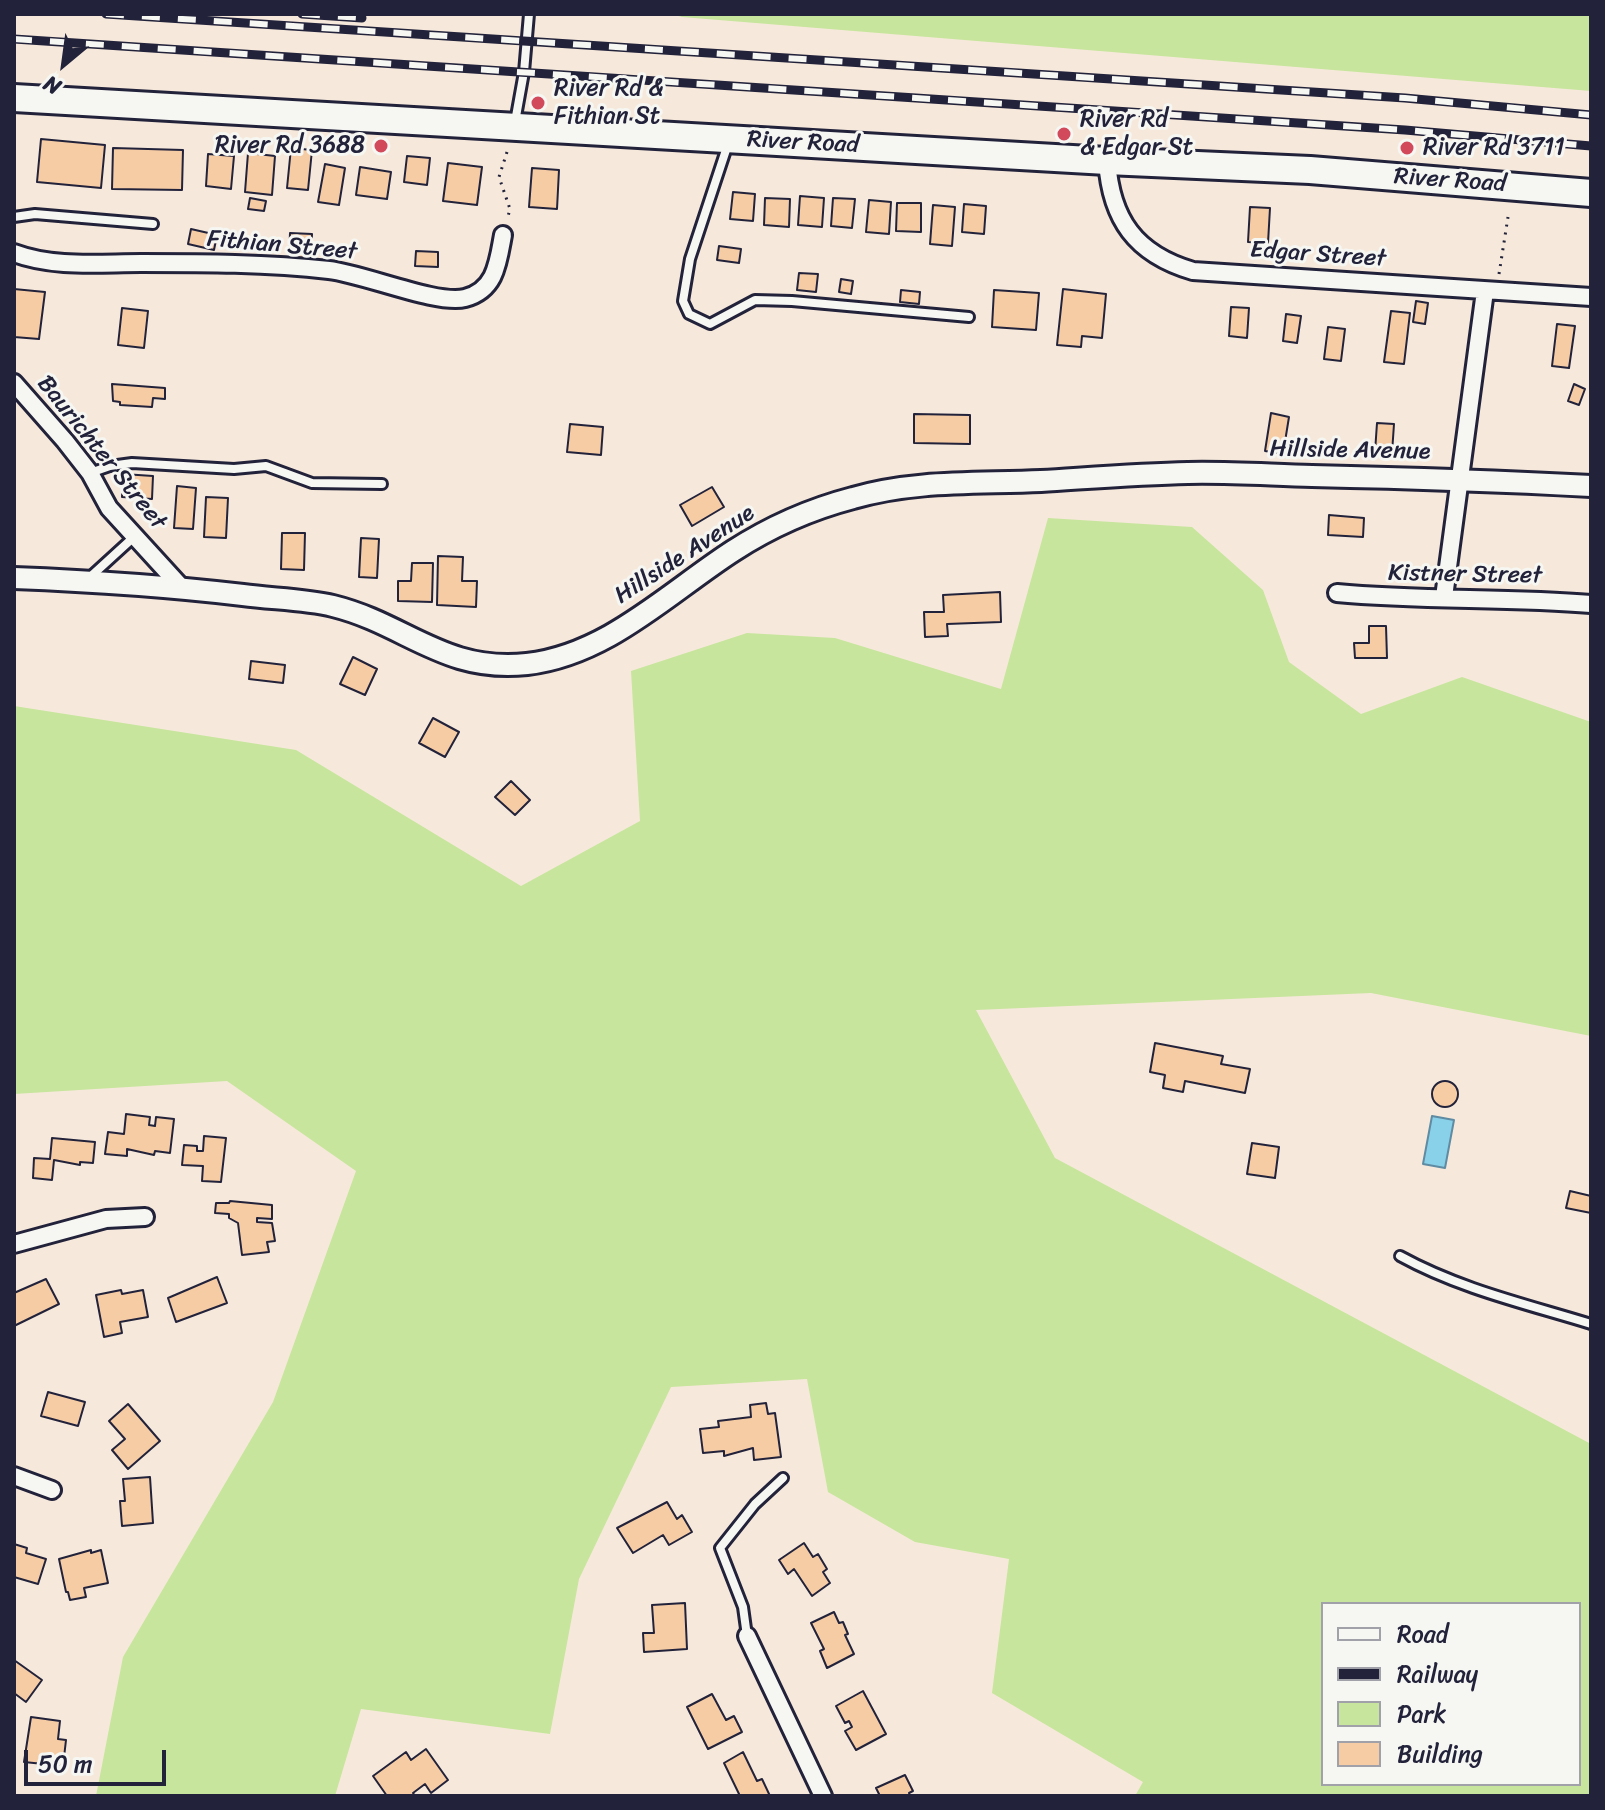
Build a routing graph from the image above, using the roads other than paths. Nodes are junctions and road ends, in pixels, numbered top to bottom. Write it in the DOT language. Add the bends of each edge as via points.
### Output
graph roads {
  1 [pos="529,14"];
  2 [pos="14,98"];
  3 [pos="511,139"];
  4 [pos="730,139"];
  5 [pos="1107,161"];
  6 [pos="1591,193"];
  7 [pos="14,217"];
  8 [pos="153,224"];
  9 [pos="503,235"];
  10 [pos="14,253"];
  11 [pos="1485,291"];
  12 [pos="1591,297"];
  13 [pos="969,317"];
  14 [pos="17,391"];
  15 [pos="90,473"];
  16 [pos="1461,480"];
  17 [pos="382,484"];
  18 [pos="1591,486"];
  19 [pos="135,535"];
  20 [pos="14,578"];
  21 [pos="86,580"];
  22 [pos="182,588"];
  23 [pos="1337,593"];
  24 [pos="1444,597"];
  25 [pos="1591,604"];
  26 [pos="145,1217"];
  27 [pos="14,1244"];
  28 [pos="1400,1256"];
  29 [pos="1591,1324"];
  30 [pos="14,1476"];
  31 [pos="783,1478"];
  32 [pos="52,1490"];
  33 [pos="747,1636"];
  34 [pos="823,1796"];
  1 -- 3 [label="lane"];
  2 -- 3 [label="main road, River Road"];
  3 -- 4 [label="main road, River Road"];
  4 -- 5 [label="main road, River Road"];
  4 -- 13 [label="lane" via="690,259 683,301 689,314 710,324 755,300"];
  5 -- 6 [label="main road, River Road" via="1325,171"];
  5 -- 11 [label="street, Edgar Street" via="1109,188 1122,221 1145,248 1175,266"];
  7 -- 8 [label="lane" via="35,214"];
  9 -- 10 [label="street, Fithian Street" via="488,285 462,299 329,270 63,262"];
  11 -- 12 [label="street, Edgar Street"];
  11 -- 16 [label="street"];
  14 -- 15 [label="street, Baurichter Street"];
  15 -- 17 [label="lane" via="132,463 266,466 312,483"];
  15 -- 19 [label="street, Baurichter Street" via="109,508"];
  16 -- 18 [label="street, Hillside Avenue"];
  16 -- 22 [label="street, Hillside Avenue" via="1190,473 897,488 841,501 773,528 607,638 576,653 525,664 447,656 333,606"];
  16 -- 24 [label="street"];
  19 -- 21 [label="lane"];
  19 -- 22 [label="street, Baurichter Street"];
  20 -- 21 [label="street, Hillside Avenue"];
  21 -- 22 [label="street, Hillside Avenue"];
  23 -- 24 [label="street, Kistner Street"];
  24 -- 25 [label="street, Kistner Street"];
  26 -- 27 [label="street" via="106,1219"];
  28 -- 29 [label="lane" via="1507,1301"];
  30 -- 32 [label="street"];
  31 -- 33 [label="lane" via="720,1548 743,1607"];
  33 -- 34 [label="street"];
}
